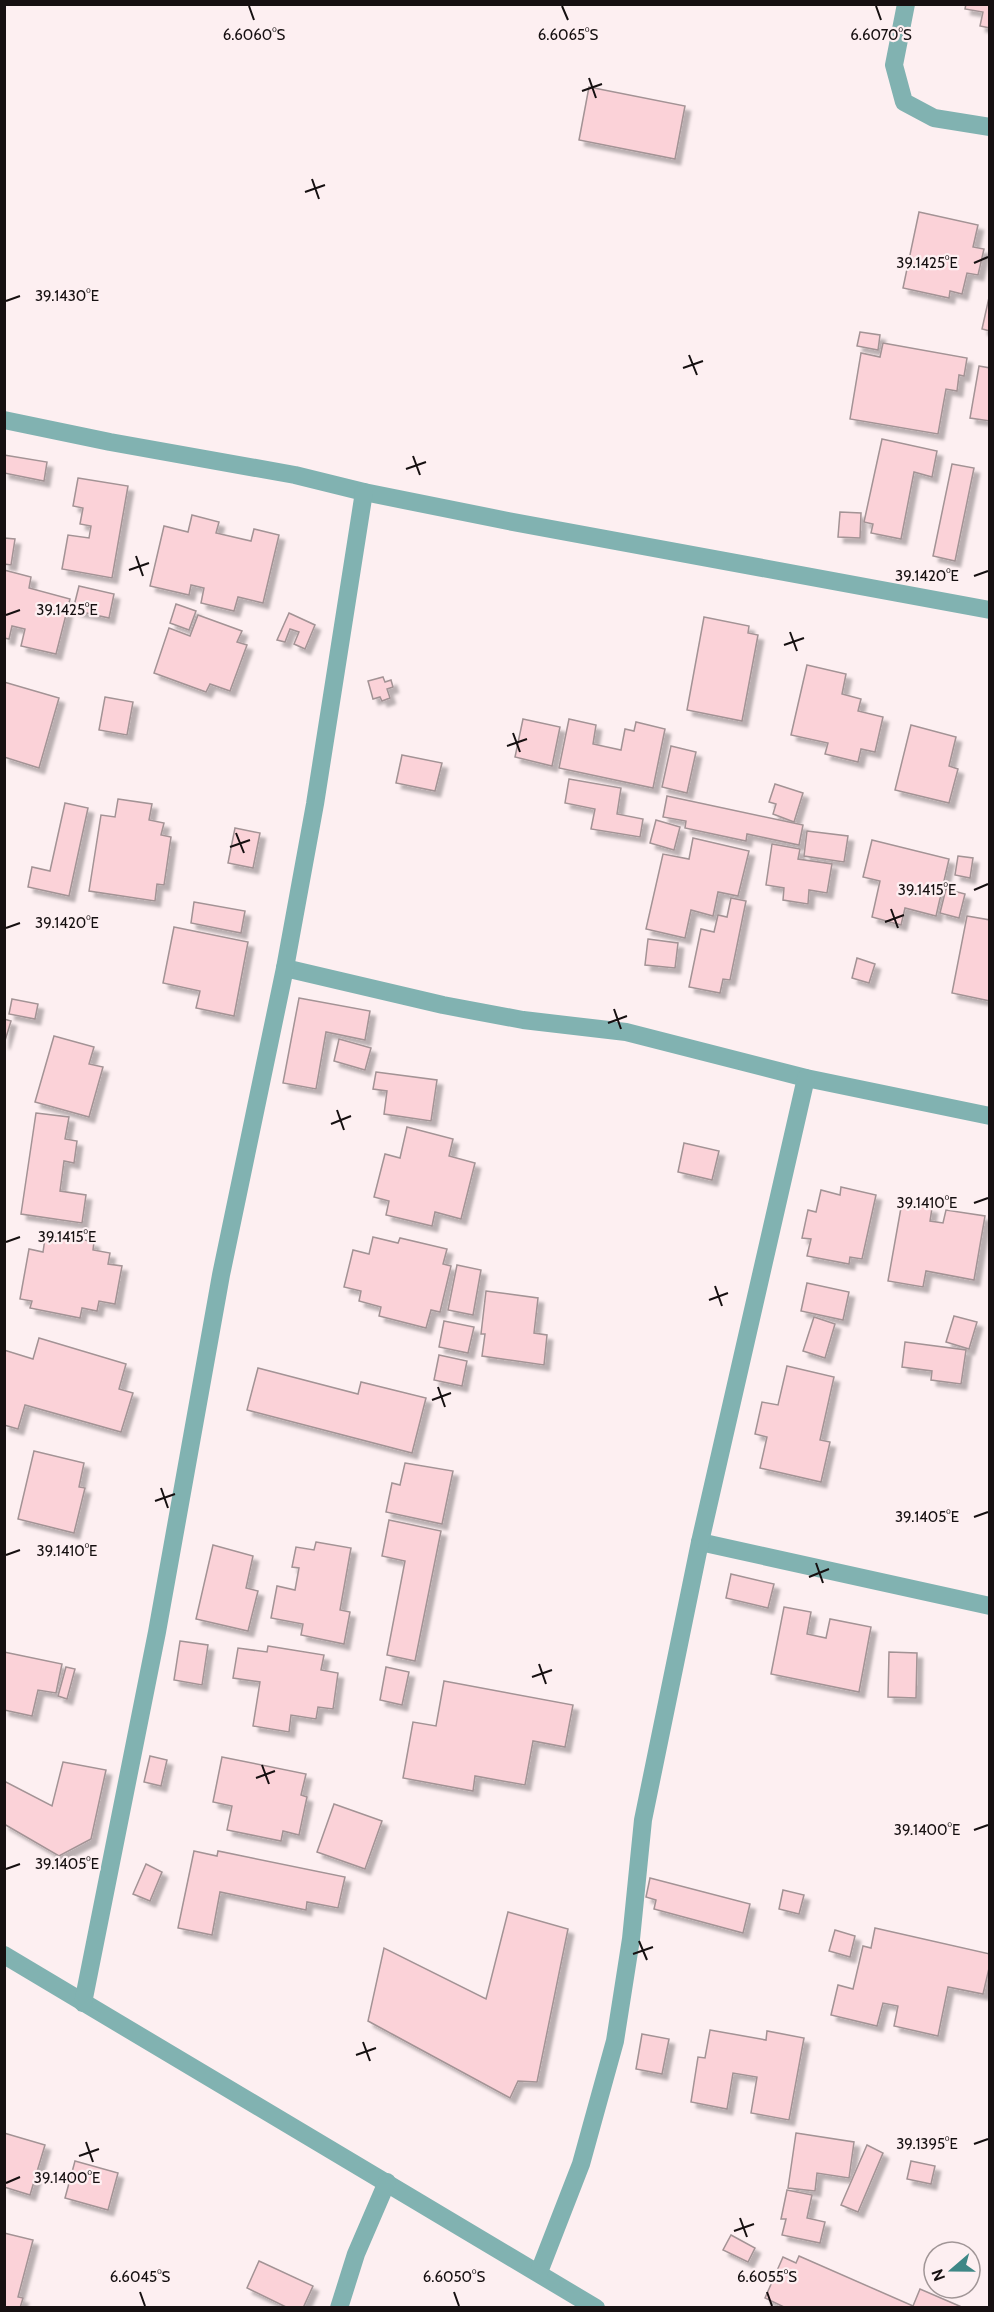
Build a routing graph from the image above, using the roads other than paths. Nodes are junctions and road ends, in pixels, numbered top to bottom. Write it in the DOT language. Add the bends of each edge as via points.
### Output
graph roads {
  1 [pos="906,4"];
  2 [pos="990,127"];
  3 [pos="4,420"];
  4 [pos="364,492"];
  5 [pos="990,610"];
  6 [pos="285,968"];
  7 [pos="806,1077"];
  8 [pos="990,1116"];
  9 [pos="700,1542"];
  10 [pos="990,1606"];
  11 [pos="4,1955"];
  12 [pos="83,2003"];
  13 [pos="387,2182"];
  14 [pos="539,2272"];
  15 [pos="339,2307"];
  16 [pos="596,2307"];
  1 -- 2 [label="street" via="894,65 904,102 934,118"];
  3 -- 4 [label="street" via="295,475"];
  4 -- 5 [label="street"];
  4 -- 6 [label="street"];
  6 -- 7 [label="street" via="523,1020 626,1032"];
  6 -- 12 [label="street" via="221,1275 157,1632"];
  7 -- 8 [label="street"];
  7 -- 9 [label="street"];
  9 -- 10 [label="street"];
  9 -- 14 [label="street" via="643,1820 631,1939 615,2041 581,2164"];
  11 -- 12 [label="street"];
  12 -- 13 [label="street"];
  13 -- 14 [label="street"];
  13 -- 15 [label="street" via="356,2254"];
  14 -- 16 [label="street"];
}
